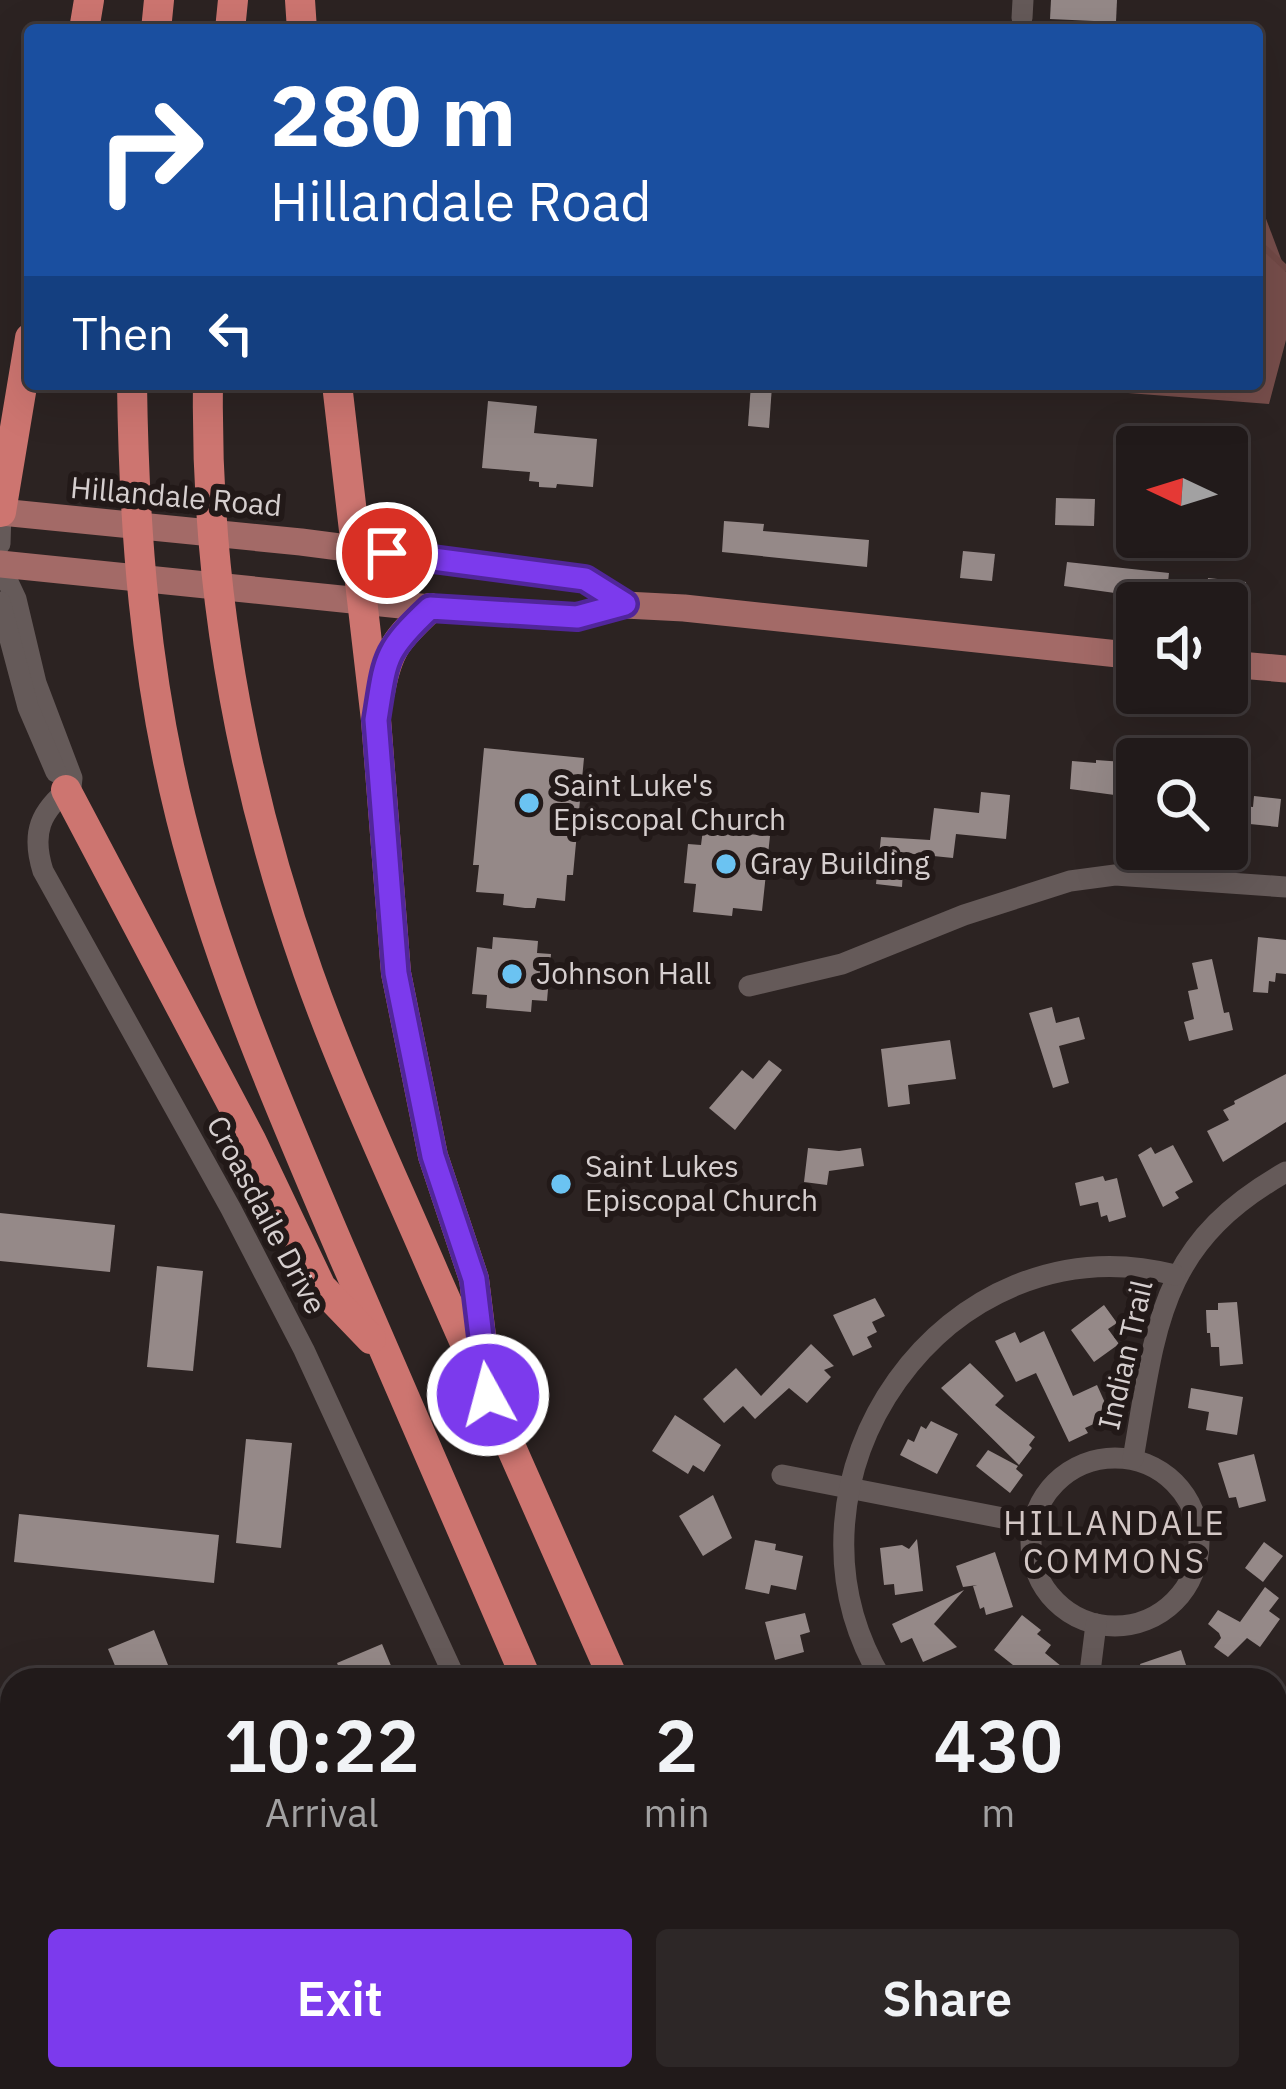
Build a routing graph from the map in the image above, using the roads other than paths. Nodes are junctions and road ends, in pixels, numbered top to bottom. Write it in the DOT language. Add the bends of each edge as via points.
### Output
graph roads {
  1 [pos="24,373"];
  2 [pos="132,390"];
  3 [pos="208,390"];
  4 [pos="338,390"];
  5 [pos="0,512"];
  6 [pos="0,544"];
  7 [pos="358,549"];
  8 [pos="0,565"];
  9 [pos="0,602"];
  10 [pos="362,602"];
  11 [pos="625,604"];
  12 [pos="430,608"];
  13 [pos="1116,654"];
  14 [pos="1248,666"];
  15 [pos="1286,669"];
  16 [pos="376,720"];
  17 [pos="67,790"];
  18 [pos="1286,887"];
  19 [pos="749,986"];
  20 [pos="1286,1172"];
  21 [pos="1175,1275"];
  22 [pos="386,1354"];
  23 [pos="488,1395"];
  24 [pos="1133,1459"];
  25 [pos="782,1475"];
  26 [pos="850,1489"];
  27 [pos="1033,1524"];
  28 [pos="1096,1624"];
  29 [pos="450,1668"];
  30 [pos="522,1668"];
  31 [pos="609,1668"];
  32 [pos="876,1668"];
  33 [pos="1090,1668"];
  1 -- 5 [label="highway"];
  2 -- 22 [label="highway" via="140,572 180,815 251,1038"];
  3 -- 23 [label="highway" via="220,620 269,854 344,1069"];
  4 -- 7 [label="highway"];
  5 -- 6 [label="street"];
  5 -- 7 [label="main road, Hillandale Road"];
  7 -- 10 [label="highway"];
  7 -- 11 [label="main road, Hillandale Road" via="585,579"];
  8 -- 10 [label="main road, Hillandale Road"];
  8 -- 17 [label="street" via="69,768"];
  9 -- 17 [label="street" via="37,734"];
  10 -- 12 [label="main road, Hillandale Road"];
  10 -- 16 [label="highway"];
  11 -- 12 [label="main road, Hillandale Road" via="577,617"];
  11 -- 13 [label="main road, Hillandale Road"];
  12 -- 16 [label="highway" via="390,650"];
  14 -- 15 [label="main road"];
  16 -- 23 [label="highway" via="396,973 433,1156 474,1279"];
  17 -- 22 [label="highway" via="321,1287"];
  17 -- 29 [label="street, Croasdaile Drive" via="37,830 43,871 304,1350"];
  18 -- 19 [label="street" via="1115,875 1070,881 842,964"];
  20 -- 21 [label="street, Indian Trail" via="1227,1210"];
  21 -- 24 [label="street, Indian Trail"];
  21 -- 26 [label="street" via="1113,1264 1063,1269 1010,1286 961,1316 901,1372 880,1404"];
  22 -- 30 [label="highway"];
  23 -- 31 [label="highway"];
  24 -- 27 [label="street, Indian Trail" via="1078,1466 1048,1490"];
  24 -- 28 [label="street, Indian Trail" via="1181,1488 1197,1522 1198,1560 1181,1594 1152,1618"];
  25 -- 26 [label="street"];
  26 -- 27 [label="street"];
  26 -- 32 [label="street" via="850,1599"];
  27 -- 28 [label="street" via="1039,1579 1063,1608"];
  28 -- 33 [label="street"];
}
